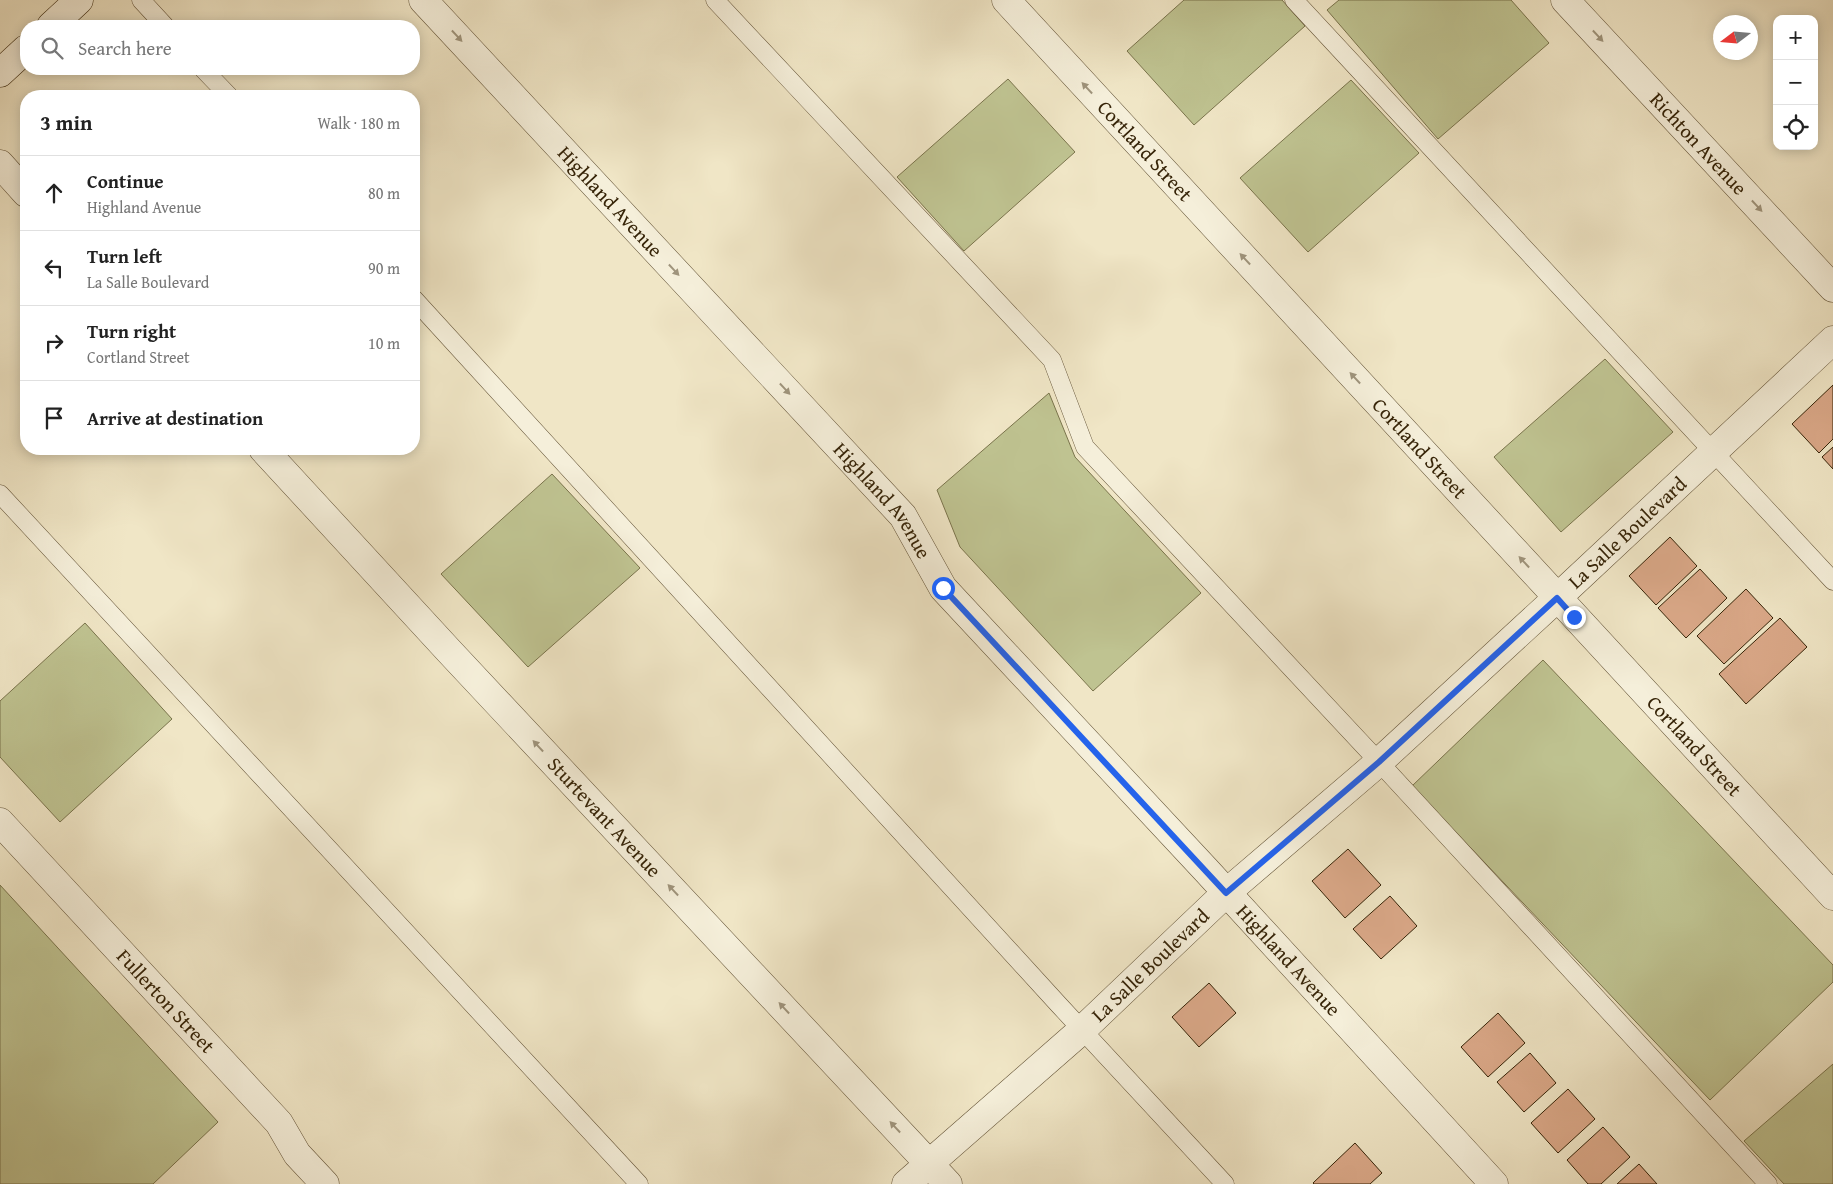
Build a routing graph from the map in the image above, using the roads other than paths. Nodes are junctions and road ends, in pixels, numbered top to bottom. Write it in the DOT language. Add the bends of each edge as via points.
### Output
graph roads {
  1 [pos="79,0"];
  2 [pos="141,0"];
  3 [pos="424,0"];
  4 [pos="715,0"];
  5 [pos="1006,0"];
  6 [pos="1294,0"];
  7 [pos="1565,0"];
  8 [pos="57,20"];
  9 [pos="159,20"];
  10 [pos="20,55"];
  11 [pos="0,73"];
  12 [pos="209,75"];
  13 [pos="222,90"];
  14 [pos="0,164"];
  15 [pos="20,186"];
  16 [pos="1833,288"];
  17 [pos="420,306"];
  18 [pos="1833,340"];
  19 [pos="1713,452"];
  20 [pos="268,455"];
  21 [pos="0,494"];
  22 [pos="1833,581"];
  23 [pos="1557,598"];
  24 [pos="1379,762"];
  25 [pos="0,822"];
  26 [pos="1226,893"];
  27 [pos="1833,896"];
  28 [pos="1082,1030"];
  29 [pos="928,1163"];
  30 [pos="325,1184"];
  31 [pos="639,1184"];
  32 [pos="906,1184"];
  33 [pos="948,1184"];
  34 [pos="1225,1184"];
  35 [pos="1494,1184"];
  36 [pos="1768,1184"];
  1 -- 8 [label="street"];
  2 -- 9 [label="lane"];
  3 -- 26 [label="street, Highland Avenue, one-way" via="903,516 943,588"];
  4 -- 24 [label="lane" via="1052,360 1085,447"];
  23 -- 5 [label="street, Cortland Street, one-way"];
  6 -- 19 [label="lane"];
  7 -- 16 [label="street, Richton Avenue, one-way"];
  10 -- 11 [label="street"];
  12 -- 13 [label="lane"];
  14 -- 15 [label="street"];
  17 -- 28 [label="lane"];
  18 -- 19 [label="street, La Salle Boulevard"];
  19 -- 22 [label="lane"];
  19 -- 23 [label="street, La Salle Boulevard"];
  29 -- 20 [label="street, Sturtevant Avenue, one-way"];
  21 -- 31 [label="lane"];
  23 -- 24 [label="street, La Salle Boulevard"];
  23 -- 27 [label="street, Cortland Street"];
  24 -- 26 [label="street, La Salle Boulevard"];
  24 -- 36 [label="lane"];
  25 -- 30 [label="street, Fullerton Street" via="279,1123 297,1154"];
  26 -- 28 [label="street, La Salle Boulevard"];
  26 -- 35 [label="street, Highland Avenue"];
  28 -- 29 [label="street, La Salle Boulevard"];
  28 -- 34 [label="lane"];
  29 -- 32 [label="street, La Salle Boulevard"];
  29 -- 33 [label="street, Sturtevant Avenue"];
}
